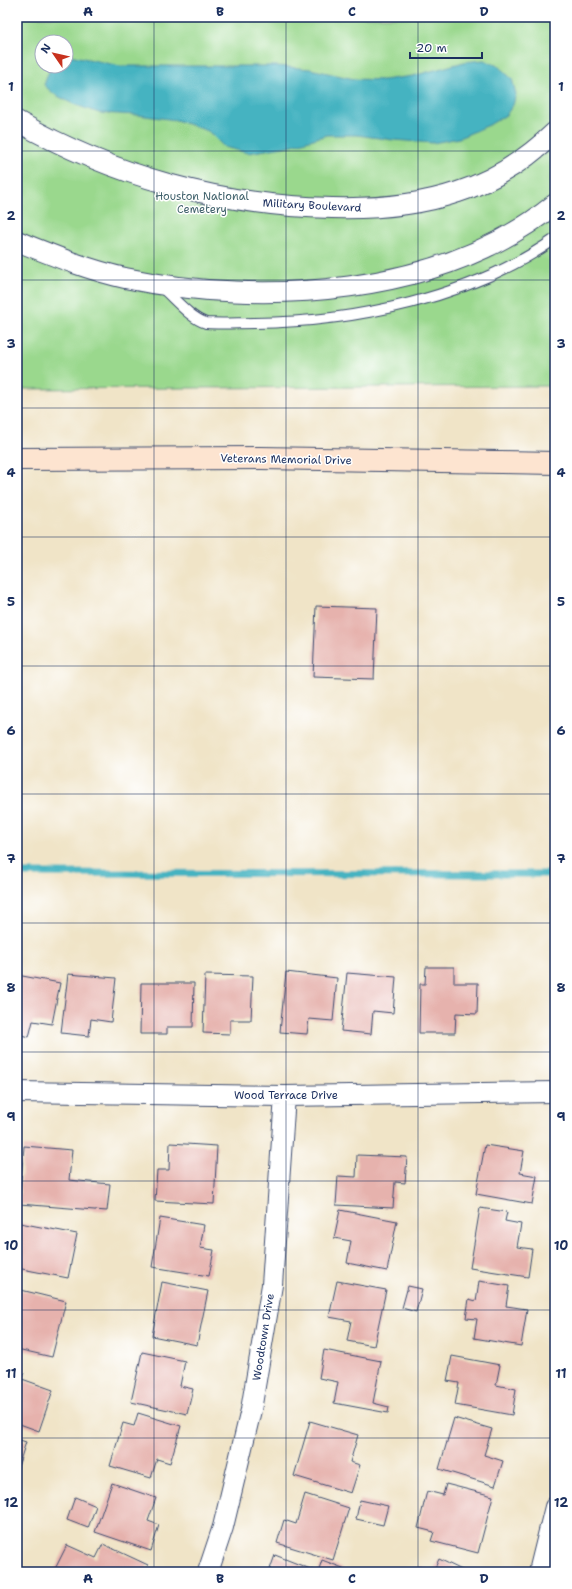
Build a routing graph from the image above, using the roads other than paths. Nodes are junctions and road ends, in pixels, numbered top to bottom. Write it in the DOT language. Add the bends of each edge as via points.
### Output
graph roads {
  1 [pos="17,121"];
  2 [pos="555,132"];
  3 [pos="555,204"];
  4 [pos="555,239"];
  5 [pos="17,241"];
  6 [pos="158,284"];
  7 [pos="17,458"];
  8 [pos="555,463"];
  9 [pos="17,1092"];
  10 [pos="555,1092"];
  11 [pos="285,1096"];
  12 [pos="555,1507"];
  13 [pos="208,1572"];
  14 [pos="539,1572"];
  1 -- 2 [label="street, Military Boulevard" via="86,156 163,183 233,198 312,208 375,208 429,200 458,192 518,164"];
  3 -- 6 [label="street" via="518,230 488,246 428,269 398,277 334,288 295,291 226,291"];
  4 -- 6 [label="lane" via="487,278 417,301 350,316 269,323 206,323 200,321"];
  5 -- 6 [label="street" via="96,270"];
  7 -- 8 [label="main road, Veterans Memorial Drive" via="261,458"];
  9 -- 11 [label="street, Wood Terrace Drive"];
  10 -- 11 [label="street, Wood Terrace Drive"];
  11 -- 13 [label="street, Woodtown Drive" via="272,1285 251,1410 223,1527"];
  12 -- 14 [label="street"];
}
